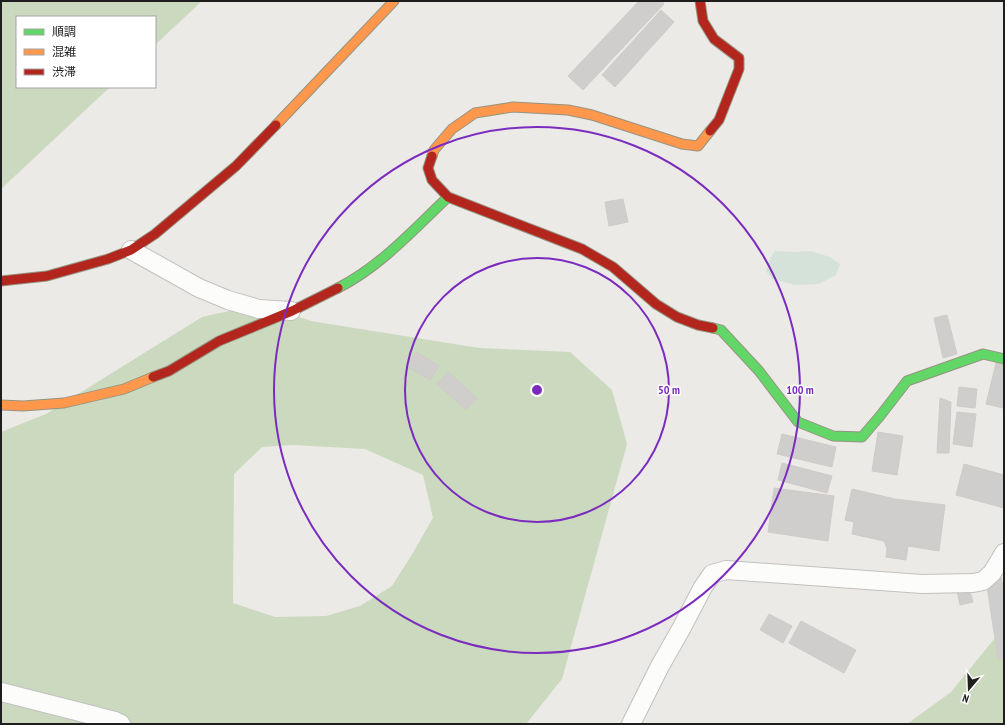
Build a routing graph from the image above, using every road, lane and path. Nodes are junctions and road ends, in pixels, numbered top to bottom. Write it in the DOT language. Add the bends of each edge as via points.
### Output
graph roads {
  1 [pos="394,1"];
  2 [pos="700,1"];
  3 [pos="448,197"];
  4 [pos="131,250"];
  5 [pos="1,281"];
  6 [pos="292,311"];
  7 [pos="1004,359"];
  8 [pos="1,405"];
  9 [pos="1004,552"];
  10 [pos="1,692"];
  11 [pos="121,724"];
  12 [pos="631,724"];
  1 -- 4 [label="street" via="236,166 155,234"];
  2 -- 3 [label="street" via="703,21 714,39 739,58 739,69 719,120 698,146 682,144 592,115 568,110 513,107 475,113 452,129 434,150 428,168 432,180"];
  3 -- 6 [label="street" via="388,255 366,272"];
  3 -- 7 [label="street" via="582,249 613,267 656,304 677,317 722,330 759,371 798,422 833,436 862,437 907,381 983,354"];
  4 -- 5 [label="street" via="108,260 47,276"];
  4 -- 6 [label="street" via="199,288 228,300 259,309"];
  6 -- 8 [label="street" via="219,341 169,371 124,389 64,403"];
  9 -- 12 [label="street" via="992,573 983,580 973,583 922,584 726,570 712,574 660,666"];
  10 -- 11 [label="street"];
}
